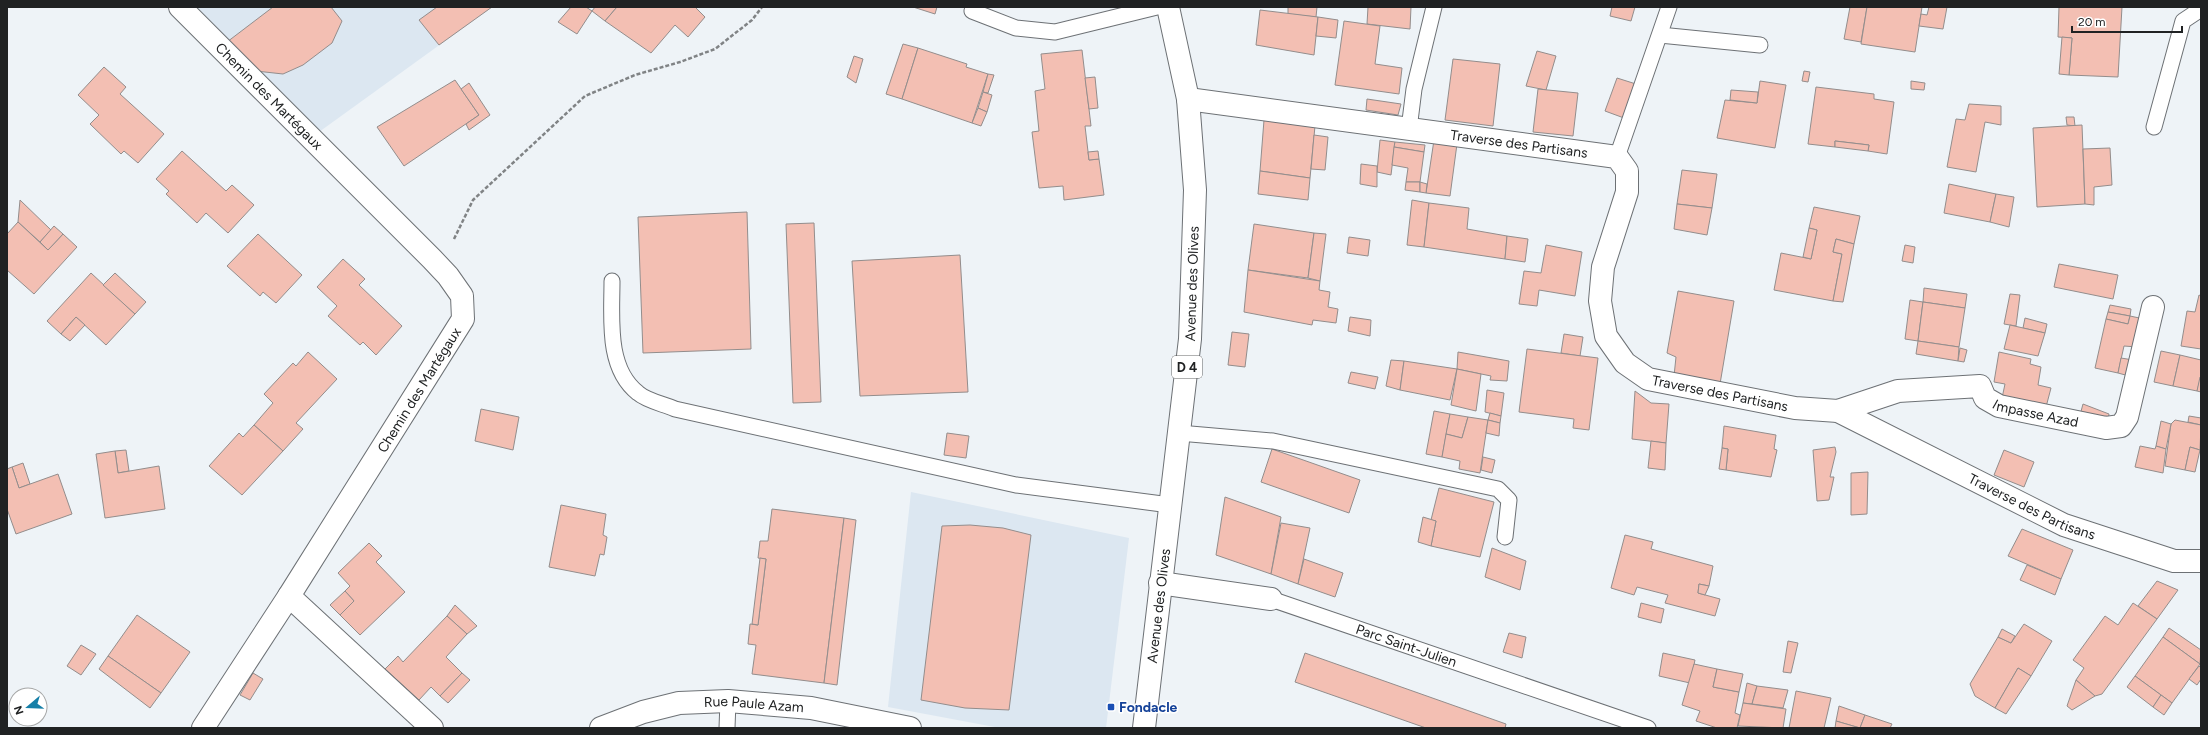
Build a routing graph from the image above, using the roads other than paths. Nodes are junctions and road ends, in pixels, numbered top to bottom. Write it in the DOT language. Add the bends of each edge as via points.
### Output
graph roads {
  1 [pos="180,7"];
  2 [pos="1158,7"];
  3 [pos="1168,7"];
  4 [pos="1434,7"];
  5 [pos="1669,7"];
  6 [pos="2201,9"];
  7 [pos="972,11"];
  8 [pos="1660,35"];
  9 [pos="1760,45"];
  10 [pos="1188,99"];
  11 [pos="2154,127"];
  12 [pos="1408,129"];
  13 [pos="1617,157"];
  14 [pos="612,281"];
  15 [pos="2152,307"];
  16 [pos="1838,411"];
  17 [pos="1179,433"];
  18 [pos="1170,505"];
  19 [pos="1505,537"];
  20 [pos="2201,561"];
  21 [pos="1160,583"];
  22 [pos="289,596"];
  23 [pos="1270,599"];
  24 [pos="728,701"];
  25 [pos="203,728"];
  26 [pos="432,728"];
  27 [pos="601,728"];
  28 [pos="727,728"];
  29 [pos="910,728"];
  30 [pos="1144,728"];
  31 [pos="1648,728"];
  1 -- 22 [label="street, Chemin des Martégaux" via="448,276 462,296 463,319"];
  2 -- 7 [label="lane" via="1055,32 1016,28"];
  3 -- 10 [label="street, Avenue des Olives / D 4"];
  4 -- 12 [label="lane" via="1414,88"];
  5 -- 8 [label="lane"];
  6 -- 11 [label="lane" via="2183,21"];
  8 -- 9 [label="lane"];
  8 -- 13 [label="lane"];
  10 -- 12 [label="street, Traverse des Partisans"];
  10 -- 17 [label="street, Avenue des Olives / D 4" via="1195,190 1190,340"];
  12 -- 13 [label="street, Traverse des Partisans"];
  13 -- 16 [label="street, Traverse des Partisans" via="1627,171 1627,192 1603,267 1600,301 1606,336 1625,363 1648,379 1795,408"];
  14 -- 18 [label="lane" via="615,352 623,378 639,394 646,397 675,408 1016,485"];
  15 -- 16 [label="street, Impasse Azad" via="2127,418 2121,426 2106,428 1999,406 1985,398 1980,386 1898,392"];
  16 -- 20 [label="street, Traverse des Partisans" via="2064,525 2174,560"];
  17 -- 18 [label="street, Avenue des Olives / D 4"];
  17 -- 19 [label="lane" via="1273,441 1498,489 1509,500"];
  18 -- 21 [label="street, Avenue des Olives / D 4"];
  21 -- 23 [label="street, Parc Saint-Julien"];
  21 -- 30 [label="street, Avenue des Olives / D 4"];
  22 -- 25 [label="street, Chemin des Martégaux"];
  22 -- 26 [label="street"];
  23 -- 31 [label="lane, Parc Saint-Julien"];
  24 -- 27 [label="street, Rue Paule Azam" via="679,703 643,712"];
  24 -- 28 [label="lane"];
  24 -- 29 [label="street, Rue Paule Azam" via="811,708"];
}
